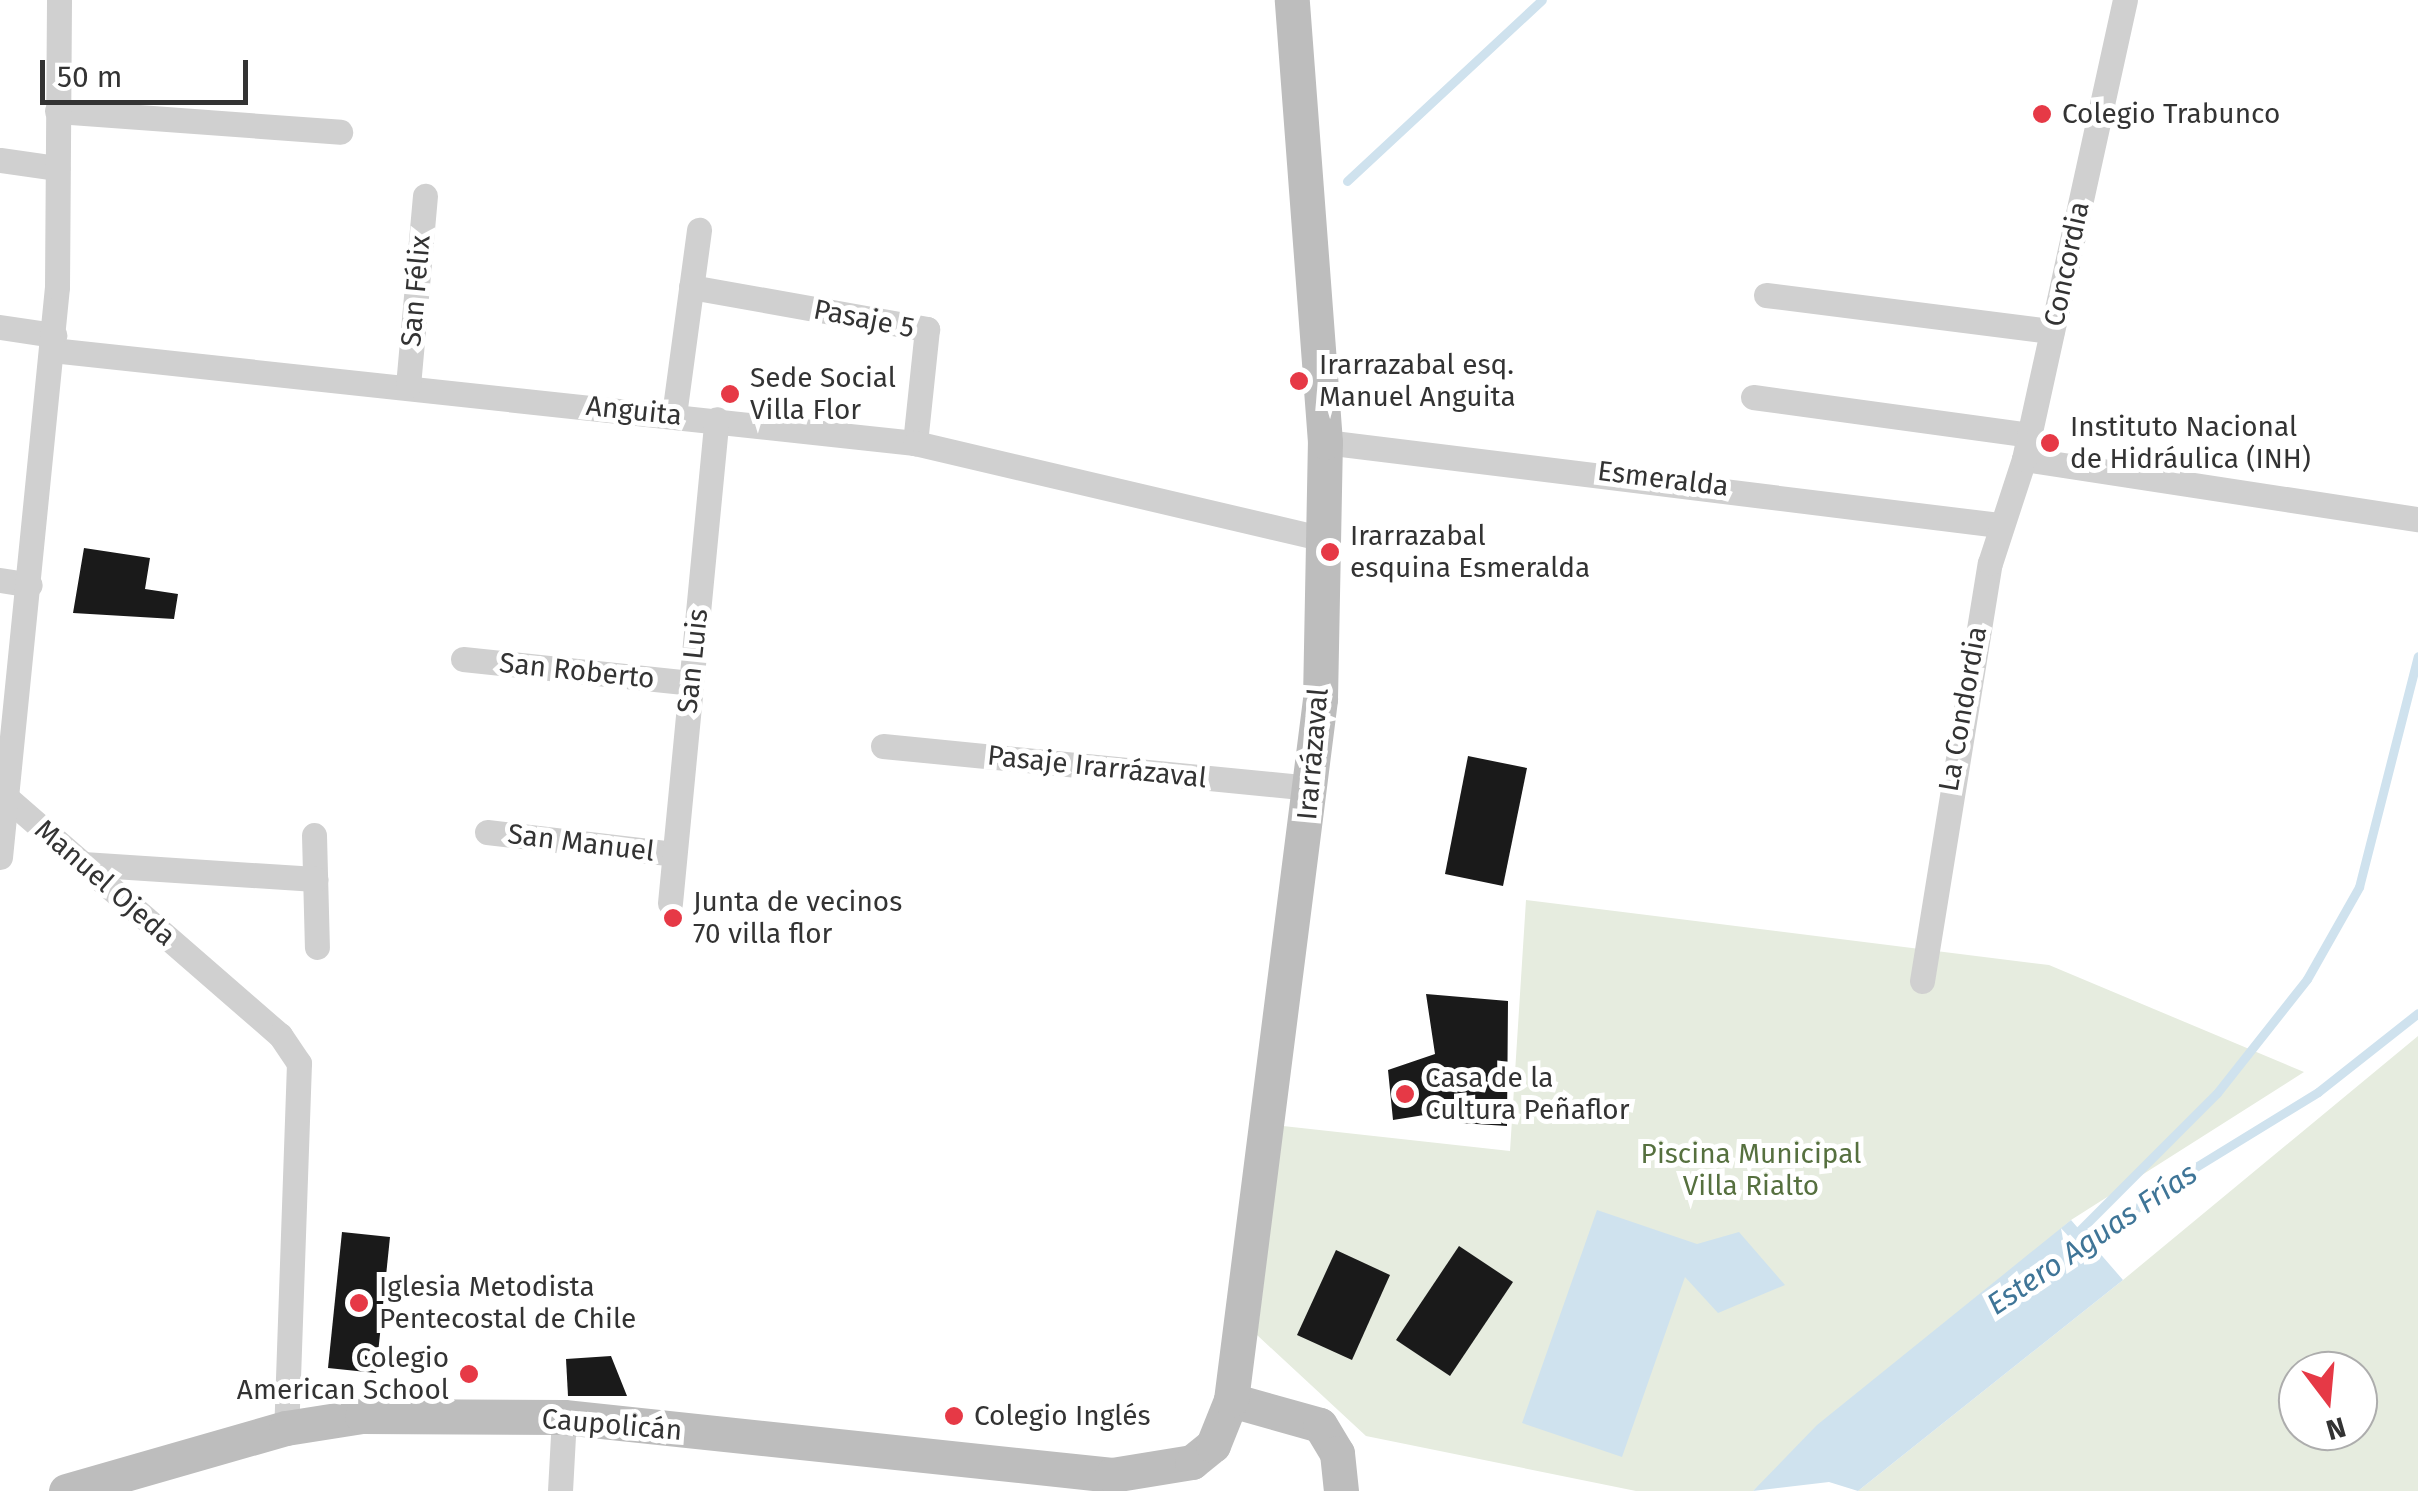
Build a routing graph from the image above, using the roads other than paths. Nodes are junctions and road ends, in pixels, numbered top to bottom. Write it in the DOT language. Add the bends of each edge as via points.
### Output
graph roads {
  1 [pos="59,0"];
  2 [pos="1292,0"];
  3 [pos="2125,0"];
  4 [pos="58,111"];
  5 [pos="340,132"];
  6 [pos="0,160"];
  7 [pos="57,168"];
  8 [pos="425,196"];
  9 [pos="698,230"];
  10 [pos="691,287"];
  11 [pos="1766,295"];
  12 [pos="0,327"];
  13 [pos="2052,331"];
  14 [pos="53,342"];
  15 [pos="408,386"];
  16 [pos="1752,397"];
  17 [pos="674,415"];
  18 [pos="717,420"];
  19 [pos="1325,442"];
  20 [pos="915,443"];
  21 [pos="2026,447"];
  22 [pos="2418,519"];
  23 [pos="2000,525"];
  24 [pos="1324,539"];
  25 [pos="0,580"];
  26 [pos="30,585"];
  27 [pos="463,660"];
  28 [pos="10,669"];
  29 [pos="691,683"];
  30 [pos="883,746"];
  31 [pos="1311,788"];
  32 [pos="7,798"];
  33 [pos="487,832"];
  34 [pos="314,835"];
  35 [pos="674,854"];
  36 [pos="0,857"];
  37 [pos="83,864"];
  38 [pos="316,879"];
  39 [pos="670,903"];
  40 [pos="318,947"];
  41 [pos="1922,982"];
  42 [pos="1231,1400"];
  43 [pos="564,1418"];
  44 [pos="286,1428"];
  45 [pos="1164,1480"];
  46 [pos="66,1491"];
  47 [pos="560,1491"];
  48 [pos="1341,1491"];
  1 -- 4 [label="street"];
  2 -- 19 [label="main road, Irarrázaval"];
  3 -- 13 [label="street, Concordia"];
  4 -- 5 [label="street"];
  4 -- 7 [label="street"];
  6 -- 7 [label="street"];
  7 -- 14 [label="street"];
  8 -- 15 [label="street, San Félix"];
  9 -- 10 [label="street"];
  10 -- 17 [label="street"];
  10 -- 20 [label="street, Pasaje 5" via="926,329"];
  11 -- 13 [label="street"];
  12 -- 14 [label="street, Anguita"];
  13 -- 21 [label="street, Concordia"];
  14 -- 15 [label="street, Anguita"];
  14 -- 26 [label="street"];
  15 -- 17 [label="street, Anguita"];
  16 -- 21 [label="street"];
  17 -- 18 [label="street, Anguita"];
  18 -- 20 [label="street, Anguita"];
  18 -- 29 [label="street, San Luis"];
  19 -- 23 [label="street, Esmeralda"];
  19 -- 24 [label="main road, Irarrázaval"];
  20 -- 24 [label="street, Anguita"];
  21 -- 22 [label="street"];
  21 -- 23 [label="street, Concordia"];
  23 -- 41 [label="street, La Condordia" via="1929,894"];
  24 -- 31 [label="main road, Irarrázaval"];
  25 -- 26 [label="street"];
  26 -- 28 [label="street"];
  27 -- 29 [label="street, San Roberto"];
  28 -- 32 [label="street"];
  29 -- 35 [label="street, San Luis"];
  30 -- 31 [label="street, Pasaje Irarrázaval"];
  31 -- 42 [label="main road, Irarrázaval"];
  32 -- 36 [label="street"];
  32 -- 37 [label="street, Manuel Ojeda"];
  33 -- 35 [label="street, San Manuel"];
  34 -- 38 [label="street"];
  35 -- 39 [label="street, San Luis"];
  37 -- 38 [label="street"];
  37 -- 44 [label="street, Manuel Ojeda" via="280,1035 299,1063"];
  38 -- 40 [label="street"];
  42 -- 45 [label="main road, Irarrázaval" via="1213,1445"];
  42 -- 48 [label="main road" via="1320,1425 1337,1453"];
  43 -- 44 [label="main road, Caupolicán" via="362,1416"];
  43 -- 45 [label="main road, Caupolicán"];
  43 -- 47 [label="street"];
  44 -- 46 [label="main road, Caupolicán"];
}
